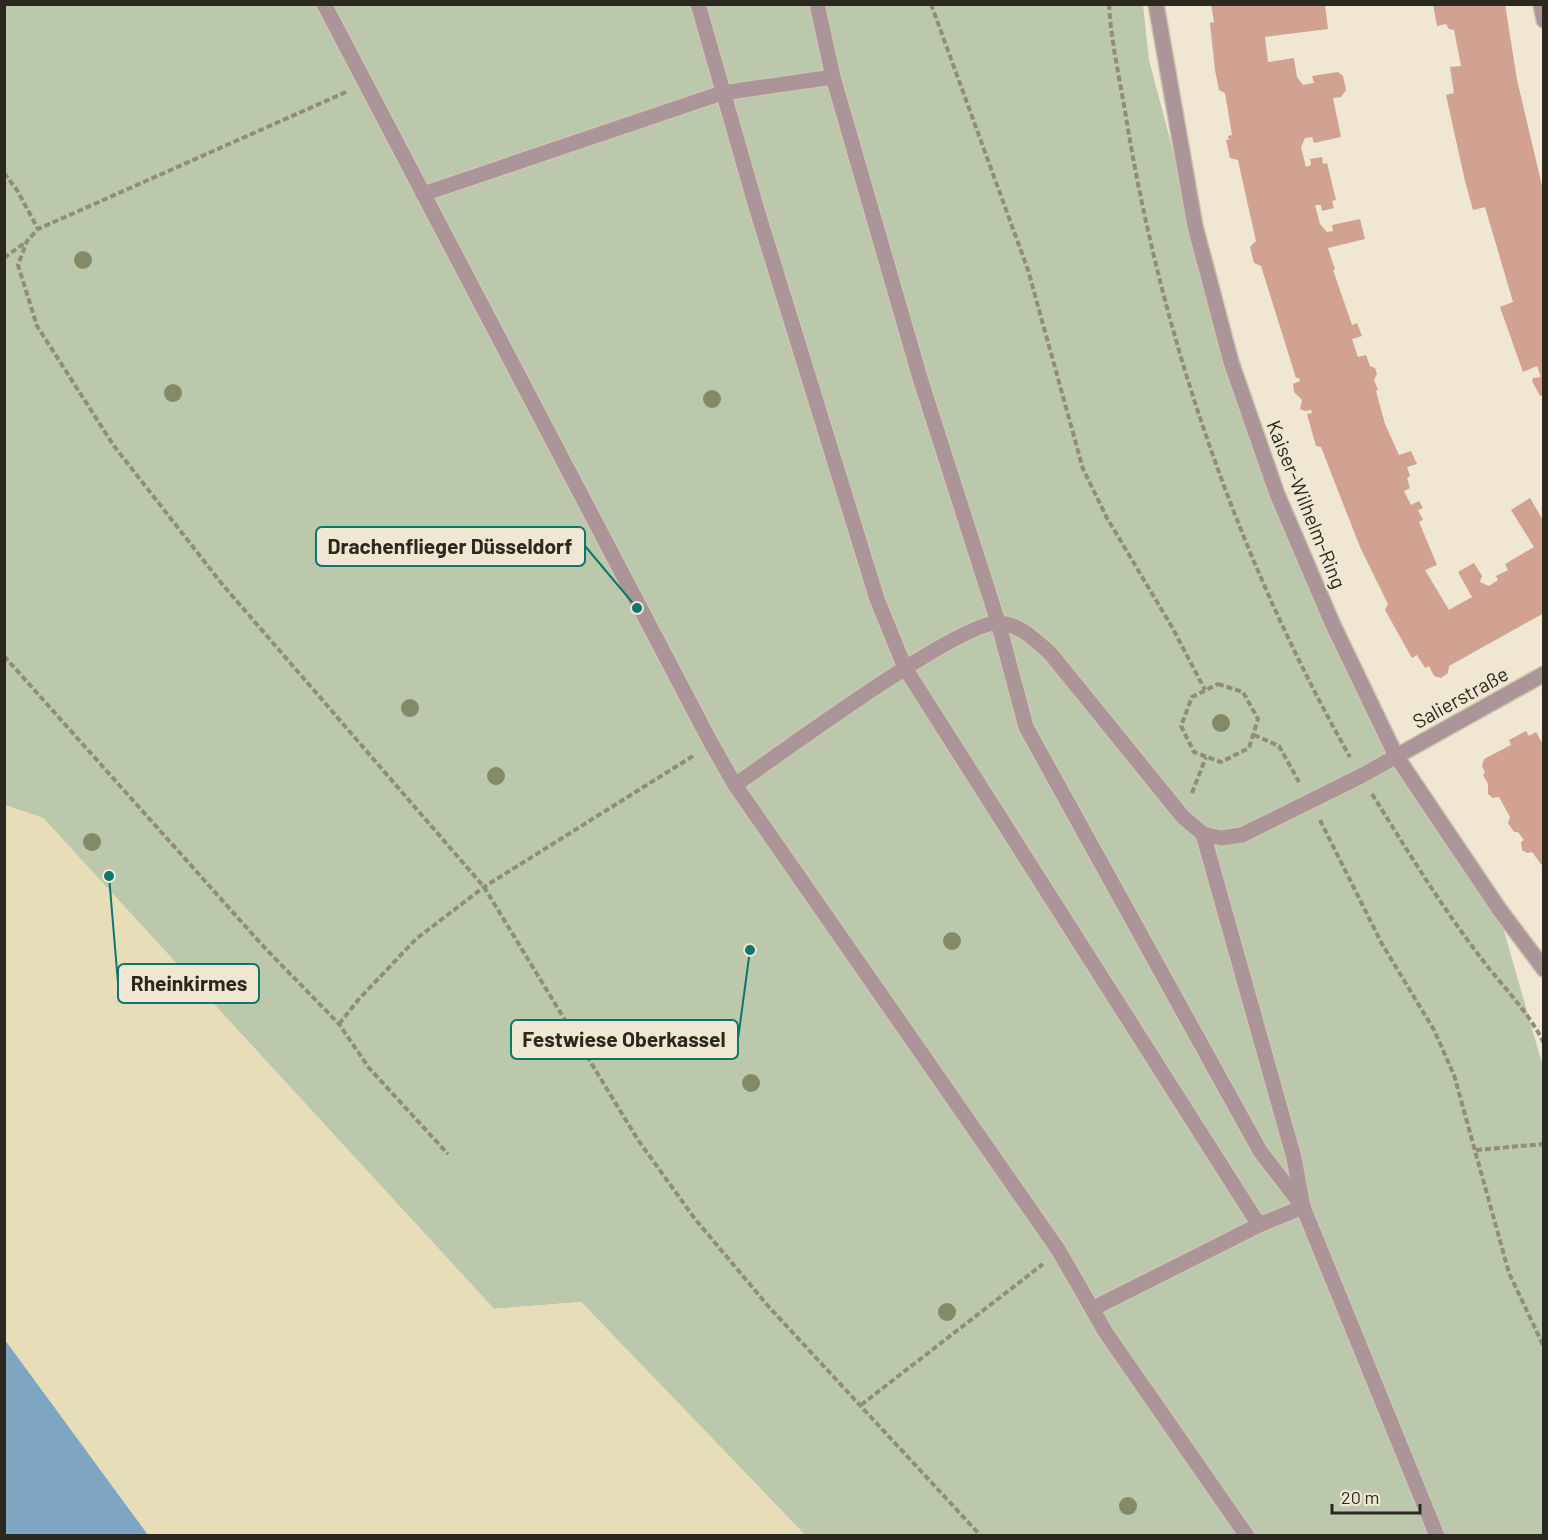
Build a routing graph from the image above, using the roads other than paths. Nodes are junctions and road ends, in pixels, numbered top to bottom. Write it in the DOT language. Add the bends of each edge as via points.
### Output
graph roads {
  1 [pos="324,4"];
  2 [pos="698,4"];
  3 [pos="817,4"];
  4 [pos="1156,4"];
  5 [pos="1541,4"];
  6 [pos="1544,20"];
  7 [pos="833,77"];
  8 [pos="722,93"];
  9 [pos="423,194"];
  10 [pos="998,622"];
  11 [pos="904,668"];
  12 [pos="1544,674"];
  13 [pos="1396,756"];
  14 [pos="735,785"];
  15 [pos="1203,834"];
  16 [pos="1544,969"];
  17 [pos="1303,1207"];
  18 [pos="1259,1225"];
  19 [pos="1094,1308"];
  20 [pos="1247,1536"];
  21 [pos="1437,1536"];
  1 -- 9 [label="street"];
  2 -- 8 [label="street"];
  3 -- 7 [label="street"];
  4 -- 13 [label="street, Kaiser-Wilhelm-Ring" via="1195,226 1231,362 1277,494"];
  5 -- 6 [label="street"];
  7 -- 8 [label="street"];
  7 -- 10 [label="street" via="920,378"];
  8 -- 9 [label="street"];
  8 -- 11 [label="street" via="877,599"];
  9 -- 14 [label="street"];
  10 -- 11 [label="street" via="957,636"];
  10 -- 15 [label="street" via="1025,631 1050,653 1183,817"];
  10 -- 17 [label="street" via="1026,727 1260,1151"];
  11 -- 14 [label="street"];
  11 -- 18 [label="street"];
  12 -- 13 [label="street, Salierstraße"];
  13 -- 15 [label="street, Salierstraße" via="1242,835 1221,838"];
  13 -- 16 [label="street, Kaiser-Wilhelm-Ring"];
  14 -- 19 [label="street" via="1059,1251"];
  15 -- 17 [label="street" via="1294,1158"];
  17 -- 18 [label="street"];
  17 -- 21 [label="street"];
  18 -- 19 [label="street"];
  19 -- 20 [label="street" via="1106,1333"];
}
